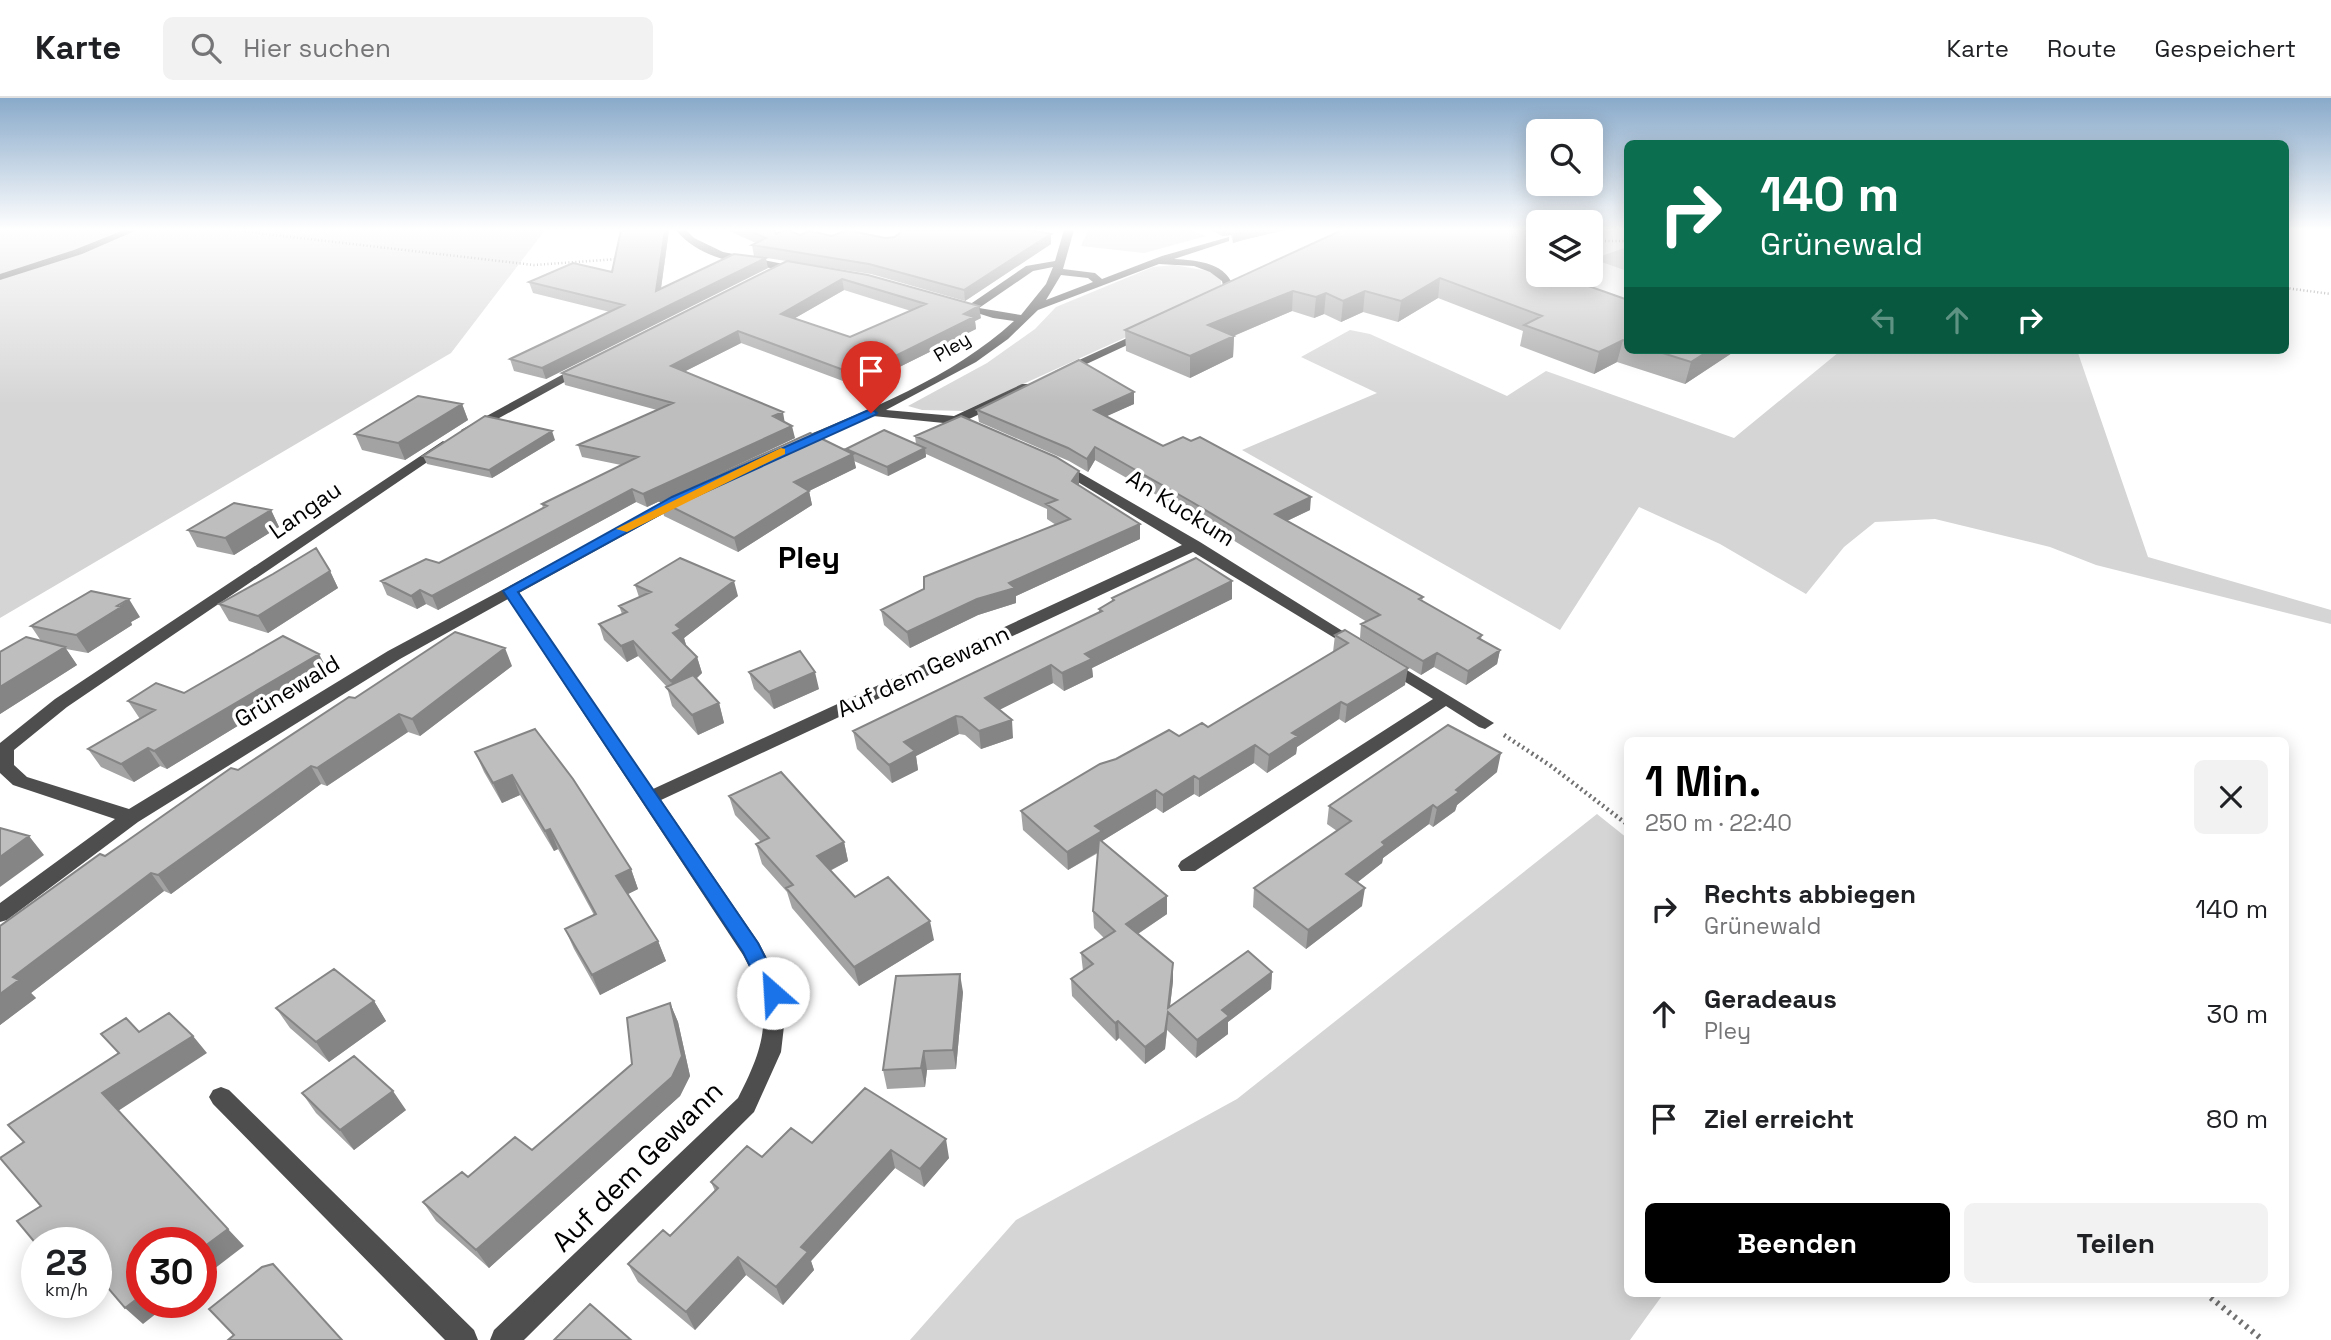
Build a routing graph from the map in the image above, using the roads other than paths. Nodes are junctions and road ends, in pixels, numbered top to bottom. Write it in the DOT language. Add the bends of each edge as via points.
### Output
graph roads {
  1 [pos="1001,288"];
  2 [pos="1046,288"];
  3 [pos="1085,288"];
  4 [pos="1229,288"];
  5 [pos="943,301"];
  6 [pos="1211,304"];
  7 [pos="1036,307"];
  8 [pos="970,309"];
  9 [pos="1024,319"];
  10 [pos="1162,326"];
  11 [pos="599,360"];
  12 [pos="1054,373"];
  13 [pos="1042,379"];
  14 [pos="871,413"];
  15 [pos="956,420"];
  16 [pos="992,435"];
  17 [pos="780,452"];
  18 [pos="1040,456"];
  19 [pos="700,489"];
  20 [pos="1195,545"];
  21 [pos="510,591"];
  22 [pos="1445,699"];
  23 [pos="1485,723"];
  24 [pos="3,750"];
  25 [pos="651,797"];
  26 [pos="131,817"];
  27 [pos="1188,866"];
  28 [pos="0,914"];
  29 [pos="221,1097"];
  30 [pos="464,1340"];
  31 [pos="504,1340"];
  1 -- 8 [label="street, Pley"];
  2 -- 7 [label="street, Pley"];
  3 -- 7 [label="street, Pley"];
  4 -- 6 [label="street, Pley" via="1223,299"];
  5 -- 8 [label="street"];
  7 -- 9 [label="street, Pley"];
  8 -- 9 [label="street"];
  9 -- 14 [label="street, Pley" via="969,360"];
  10 -- 12 [label="street"];
  11 -- 24 [label="street, Langau" via="488,416 393,477 61,703"];
  13 -- 15 [label="street"];
  14 -- 15 [label="street"];
  14 -- 17 [label="street, Pley"];
  15 -- 16 [label="street"];
  18 -- 20 [label="street, An Kuckum"];
  19 -- 21 [label="street, Grünewald"];
  20 -- 22 [label="street, An Kuckum"];
  20 -- 25 [label="street, Auf dem Gewann"];
  21 -- 25 [label="street, Auf dem Gewann"];
  21 -- 26 [label="street, Grünewald" via="394,655"];
  22 -- 23 [label="street, An Kuckum"];
  22 -- 27 [label="street"];
  24 -- 26 [label="street, Langau" via="5,767 20,781"];
  25 -- 31 [label="street, Auf dem Gewann" via="751,948 773,993 773,1032 765,1071 746,1105"];
  26 -- 28 [label="street, Grünewald"];
  29 -- 30 [label="street"];
}
